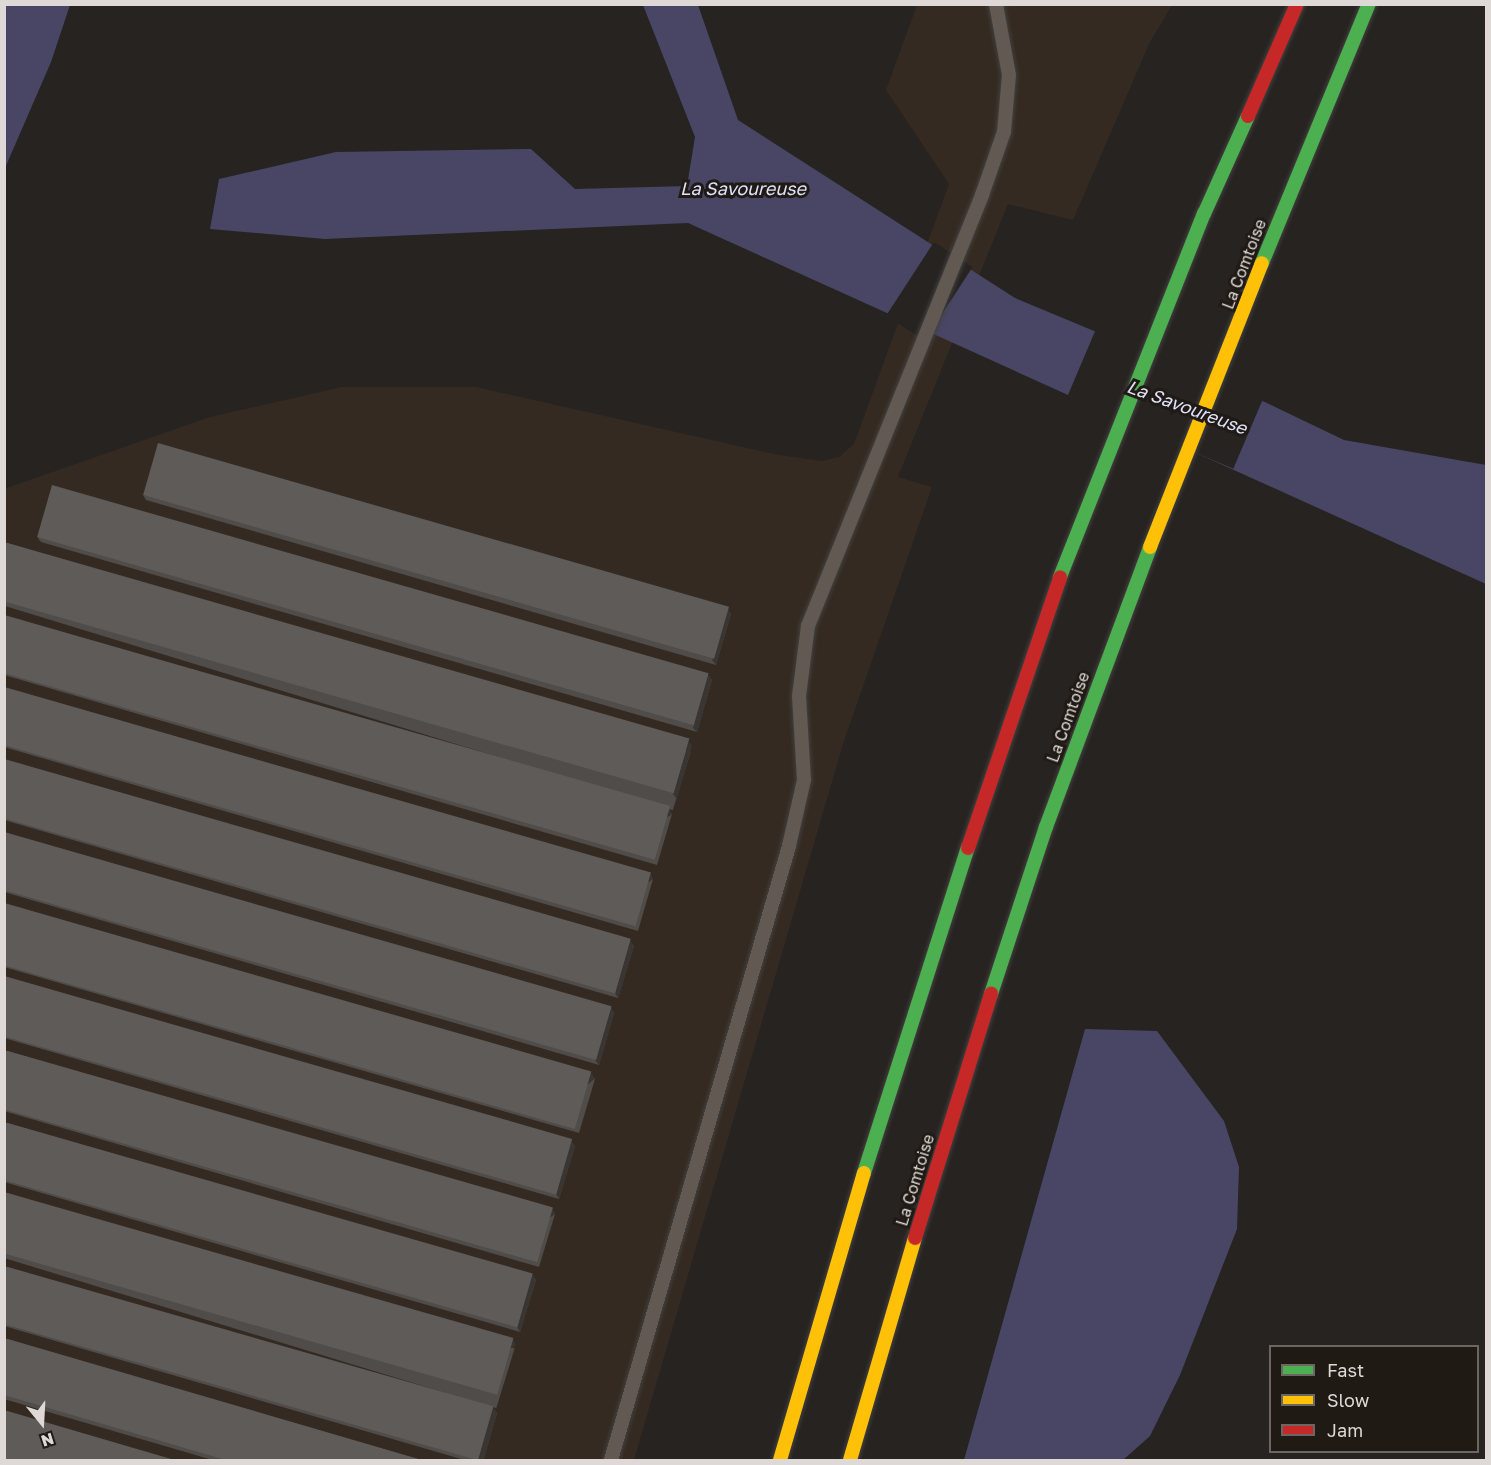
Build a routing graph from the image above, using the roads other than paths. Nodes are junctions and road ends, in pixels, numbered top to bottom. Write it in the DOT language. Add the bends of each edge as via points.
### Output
graph roads {
  1 [pos="996,4"];
  2 [pos="1297,4"];
  3 [pos="1369,6"];
  4 [pos="611,1461"];
  5 [pos="780,1461"];
  6 [pos="850,1461"];
  1 -- 4 [label="lane" via="1010,75 1004,132 808,626 799,696 804,780 789,846"];
  2 -- 5 [label="highway" via="1209,203 1053,595 863,1172"];
  3 -- 6 [label="highway, La Comtoise" via="1286,202 1106,660 1038,850 949,1125"];
}
